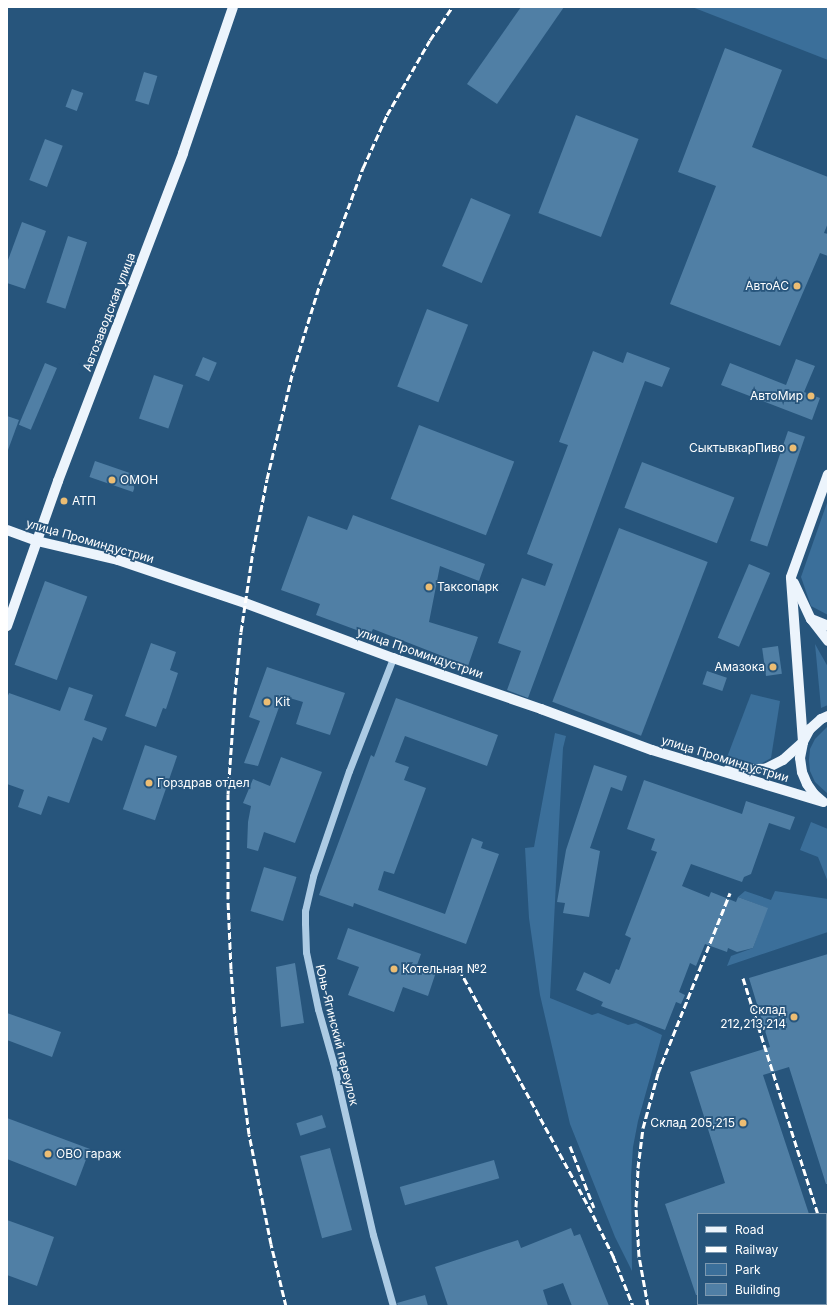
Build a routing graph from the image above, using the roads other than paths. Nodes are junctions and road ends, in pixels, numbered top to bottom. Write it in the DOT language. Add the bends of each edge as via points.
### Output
graph roads {
  1 [pos="233,7"];
  2 [pos="828,474"];
  3 [pos="7,530"];
  4 [pos="37,542"];
  5 [pos="791,577"];
  6 [pos="811,619"];
  7 [pos="7,626"];
  8 [pos="828,626"];
  9 [pos="828,641"];
  10 [pos="394,658"];
  11 [pos="828,716"];
  12 [pos="803,742"];
  13 [pos="716,770"];
  14 [pos="826,804"];
  15 [pos="393,1306"];
  1 -- 4 [label="main road, Автозаводская улица" via="183,153"];
  2 -- 5 [label="main road"];
  3 -- 4 [label="main road, улица Проминдустрии"];
  4 -- 7 [label="main road, Автозаводская улица"];
  4 -- 10 [label="main road, улица Проминдустрии" via="118,560"];
  5 -- 6 [label="main road"];
  5 -- 12 [label="main road"];
  6 -- 8 [label="main road"];
  6 -- 9 [label="main road"];
  10 -- 13 [label="main road, улица Проминдустрии" via="652,750"];
  10 -- 15 [label="street, Юнь-Ягинский переулок" via="349,771 313,876 304,923 306,952 316,1003"];
  11 -- 12 [label="main road" via="810,729"];
  12 -- 13 [label="main road" via="783,760 765,768"];
  12 -- 14 [label="main road" via="800,758 802,772 814,794"];
  13 -- 14 [label="main road, улица Проминдустрии"];
}
